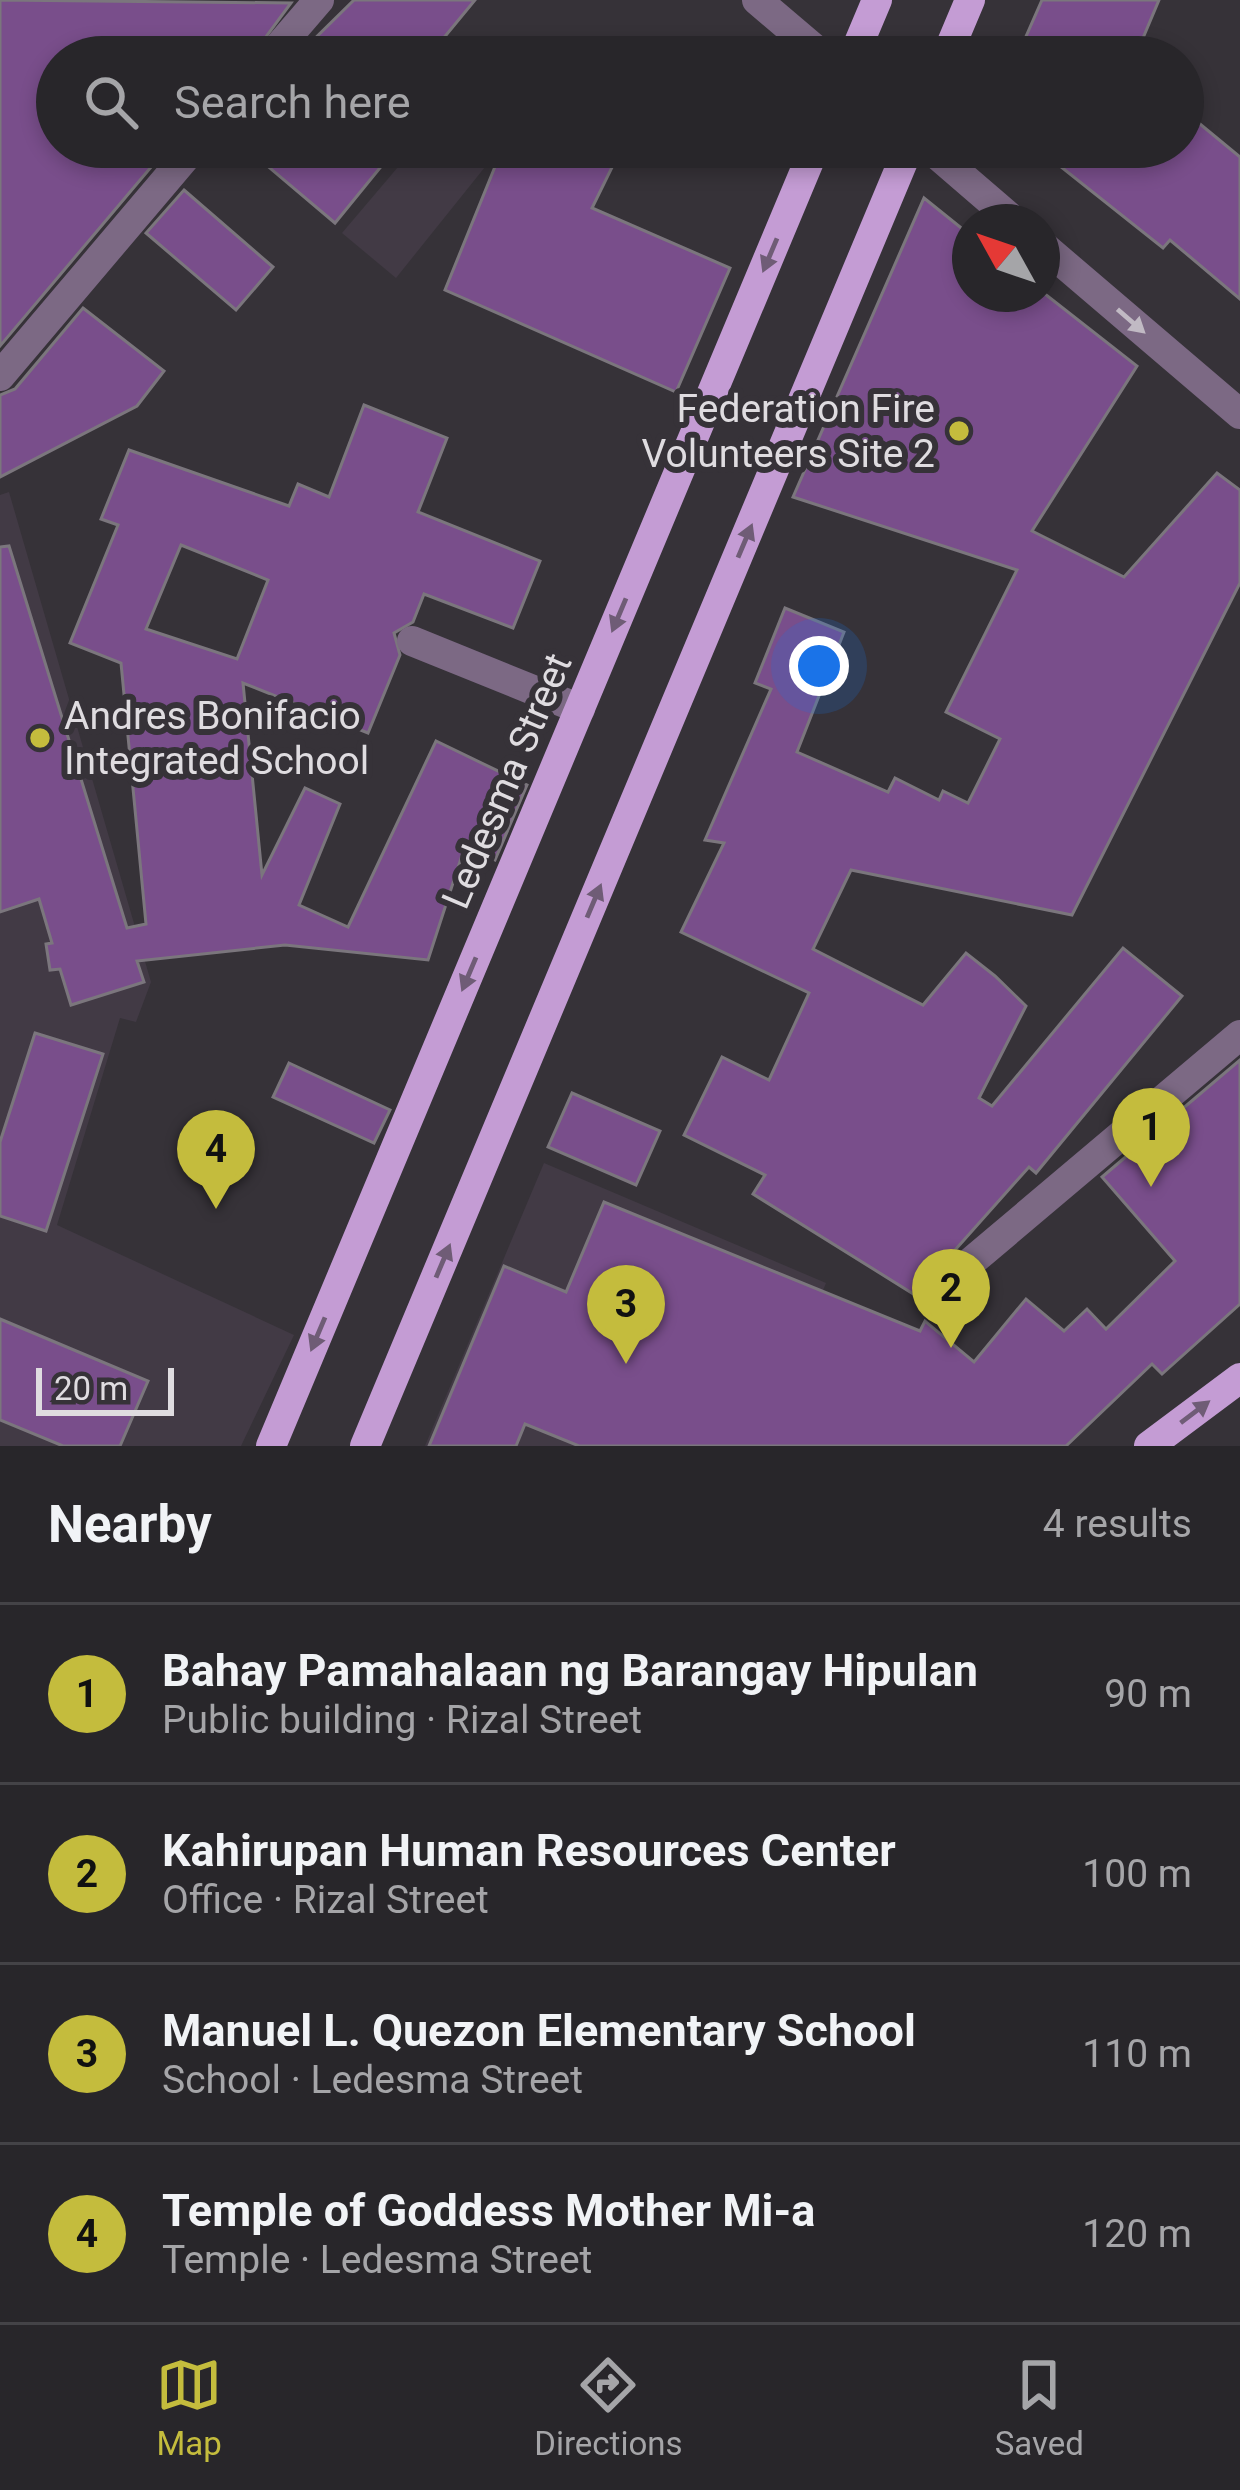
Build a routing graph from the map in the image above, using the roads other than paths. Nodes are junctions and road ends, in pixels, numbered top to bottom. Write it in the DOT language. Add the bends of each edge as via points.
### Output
graph roads {
  1 [pos="319,0"];
  2 [pos="757,0"];
  3 [pos="877,0"];
  4 [pos="970,0"];
  5 [pos="289,36"];
  6 [pos="799,36"];
  7 [pos="862,36"];
  8 [pos="955,36"];
  9 [pos="176,168"];
  10 [pos="806,168"];
  11 [pos="900,168"];
  12 [pos="952,168"];
  13 [pos="994,204"];
  14 [pos="1060,260"];
  15 [pos="0,376"];
  16 [pos="1240,414"];
  17 [pos="412,641"];
  18 [pos="580,709"];
  19 [pos="1240,1035"];
  20 [pos="965,1267"];
  21 [pos="1240,1378"];
  22 [pos="271,1446"];
  23 [pos="365,1446"];
  24 [pos="1149,1446"];
  1 -- 5 [label="street"];
  2 -- 6 [label="street"];
  3 -- 7 [label="main road"];
  4 -- 8 [label="main road"];
  9 -- 15 [label="street"];
  10 -- 18 [label="main road, Ledesma Street, one-way"];
  23 -- 11 [label="main road, one-way"];
  12 -- 13 [label="street"];
  14 -- 16 [label="street, one-way"];
  17 -- 18 [label="street"];
  18 -- 22 [label="main road, Ledesma Street, one-way"];
  19 -- 20 [label="street"];
  24 -- 21 [label="main road, one-way"];
}
